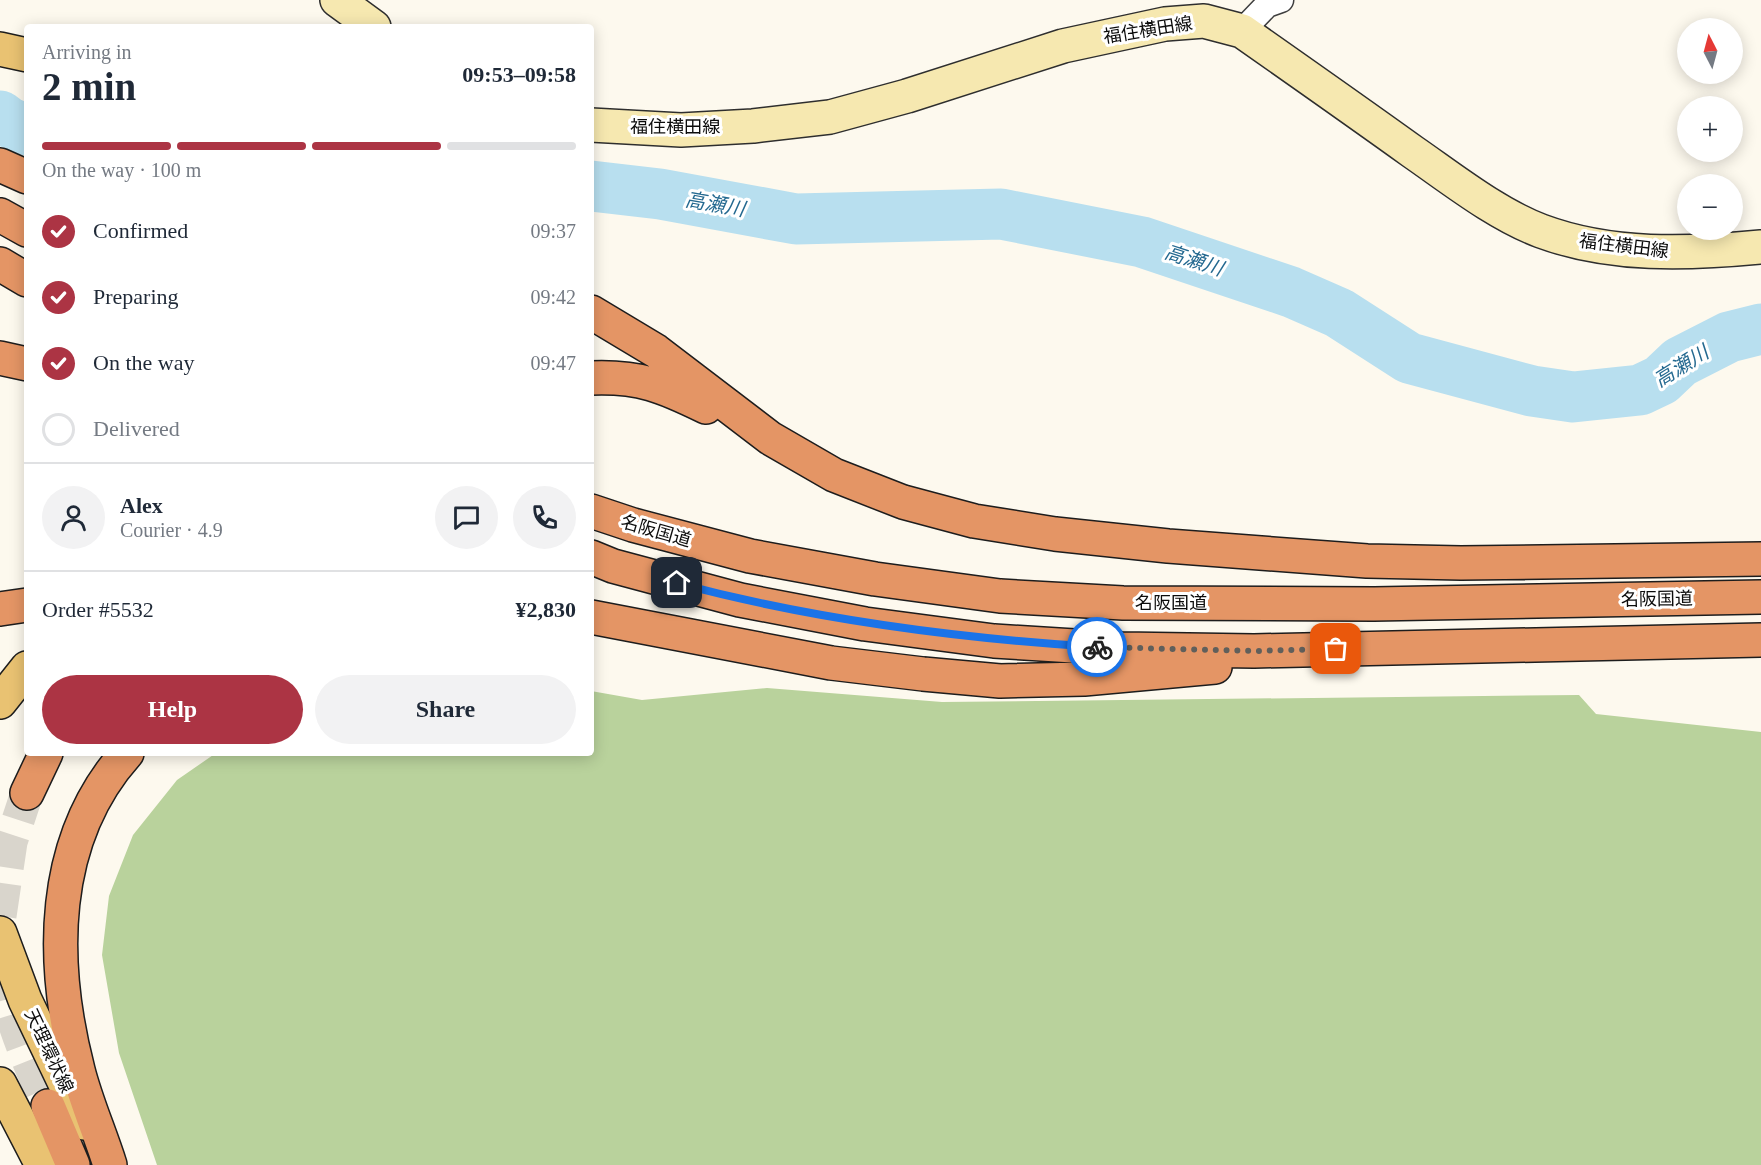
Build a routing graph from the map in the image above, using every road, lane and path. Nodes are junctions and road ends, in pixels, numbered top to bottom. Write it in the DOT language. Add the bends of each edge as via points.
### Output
graph roads {
  1 [pos="337,0"];
  2 [pos="1281,0"];
  3 [pos="370,24"];
  4 [pos="1242,31"];
  5 [pos="0,49"];
  6 [pos="24,54"];
  7 [pos="594,125"];
  8 [pos="0,165"];
  9 [pos="24,176"];
  10 [pos="0,215"];
  11 [pos="24,228"];
  12 [pos="1761,247"];
  13 [pos="0,264"];
  14 [pos="24,278"];
  15 [pos="594,314"];
  16 [pos="0,358"];
  17 [pos="24,363"];
  18 [pos="594,378"];
  19 [pos="770,438"];
  20 [pos="594,512"];
  21 [pos="594,558"];
  22 [pos="1761,559"];
  23 [pos="1761,597"];
  24 [pos="24,605"];
  25 [pos="0,609"];
  26 [pos="598,616"];
  27 [pos="1761,640"];
  28 [pos="1377,648"];
  29 [pos="24,672"];
  30 [pos="0,702"];
  31 [pos="45,756"];
  32 [pos="125,756"];
  33 [pos="27,793"];
  34 [pos="0,933"];
  35 [pos="0,1084"];
  36 [pos="48,1106"];
  37 [pos="42,1165"];
  38 [pos="74,1165"];
  39 [pos="108,1165"];
  1 -- 3 [label="main road"];
  2 -- 4 [label="street" via="1267,5"];
  4 -- 7 [label="main road, 福住横田線" via="1204,21 1165,24 1062,46 830,117 681,130"];
  4 -- 12 [label="main road, 福住横田線" via="1476,196 1540,230 1592,245 1656,252"];
  5 -- 6 [label="main road"];
  8 -- 9 [label="highway"];
  10 -- 11 [label="highway"];
  13 -- 14 [label="highway"];
  15 -- 19 [label="highway" via="656,351"];
  16 -- 17 [label="highway"];
  18 -- 19 [label="highway" via="622,377 658,384"];
  19 -- 22 [label="highway" via="834,475 903,501 974,521 1055,534 1367,561"];
  20 -- 23 [label="highway, 名阪国道" via="750,556 1000,596 1123,603 1362,604"];
  21 -- 28 [label="highway" via="740,600 865,624 994,641 1122,649"];
  24 -- 25 [label="highway"];
  26 -- 28 [label="highway" via="831,663 1000,681 1171,673"];
  27 -- 28 [label="highway"];
  29 -- 30 [label="main road"];
  31 -- 33 [label="highway"];
  32 -- 39 [label="highway" via="96,797 72,848 62,896 59,959 78,1071"];
  34 -- 39 [label="main road, 天理環状線" via="25,1000 83,1122"];
  35 -- 37 [label="main road"];
  36 -- 38 [label="highway"];
}
